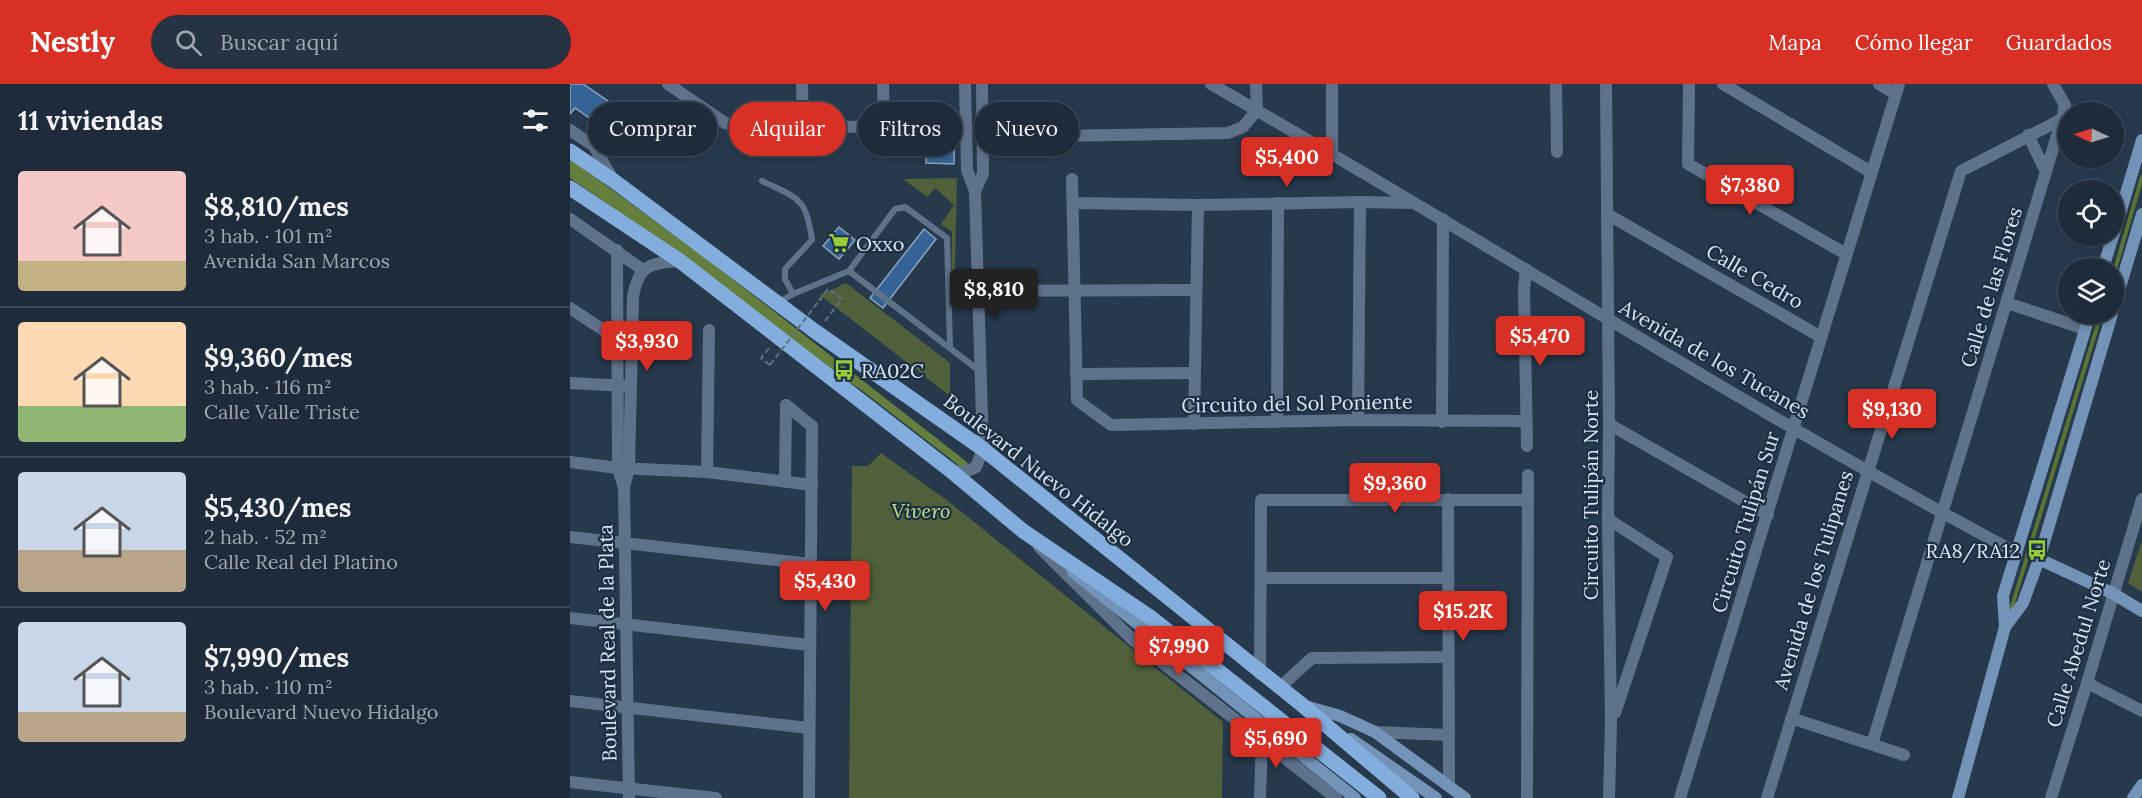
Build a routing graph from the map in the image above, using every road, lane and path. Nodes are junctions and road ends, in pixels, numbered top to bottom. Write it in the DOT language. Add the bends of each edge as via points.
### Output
graph roads {
  1 [pos="668,84"];
  2 [pos="802,84"];
  3 [pos="883,84"];
  4 [pos="964,84"];
  5 [pos="982,84"];
  6 [pos="1211,84"];
  7 [pos="1256,84"];
  8 [pos="1332,84"];
  9 [pos="1556,84"];
  10 [pos="1606,84"];
  11 [pos="1689,84"];
  12 [pos="1723,84"];
  13 [pos="1880,84"];
  14 [pos="2053,84"];
  15 [pos="1897,89"];
  16 [pos="802,102"];
  17 [pos="2063,102"];
  18 [pos="1257,110"];
  19 [pos="2058,120"];
  20 [pos="729,124"];
  21 [pos="846,127"];
  22 [pos="570,130"];
  23 [pos="2058,132"];
  24 [pos="2028,135"];
  25 [pos="1079,136"];
  26 [pos="2142,140"];
  27 [pos="570,151"];
  28 [pos="1557,152"];
  29 [pos="1332,153"];
  30 [pos="1871,172"];
  31 [pos="2046,172"];
  32 [pos="1072,179"];
  33 [pos="614,181"];
  34 [pos="762,181"];
  35 [pos="570,188"];
  36 [pos="975,191"];
  37 [pos="2124,199"];
  38 [pos="1360,202"];
  39 [pos="1073,203"];
  40 [pos="1278,203"];
  41 [pos="1416,203"];
  42 [pos="1198,205"];
  43 [pos="1607,214"];
  44 [pos="2142,214"];
  45 [pos="570,219"];
  46 [pos="1443,219"];
  47 [pos="617,250"];
  48 [pos="1846,254"];
  49 [pos="680,261"];
  50 [pos="1526,269"];
  51 [pos="643,270"];
  52 [pos="849,271"];
  53 [pos="2124,274"];
  54 [pos="1075,290"];
  55 [pos="1195,290"];
  56 [pos="979,291"];
  57 [pos="793,294"];
  58 [pos="777,303"];
  59 [pos="2007,303"];
  60 [pos="570,308"];
  61 [pos="1608,318"];
  62 [pos="2087,324"];
  63 [pos="2109,324"];
  64 [pos="2085,329"];
  65 [pos="709,330"];
  66 [pos="816,332"];
  67 [pos="1821,337"];
  68 [pos="616,339"];
  69 [pos="950,347"];
  70 [pos="761,358"];
  71 [pos="981,372"];
  72 [pos="1076,374"];
  73 [pos="1195,374"];
  74 [pos="570,383"];
  75 [pos="618,386"];
  76 [pos="632,387"];
  77 [pos="1358,420"];
  78 [pos="1526,421"];
  79 [pos="1277,422"];
  80 [pos="1442,422"];
  81 [pos="1194,424"];
  82 [pos="1609,424"];
  83 [pos="1794,428"];
  84 [pos="1527,446"];
  85 [pos="983,449"];
  86 [pos="570,462"];
  87 [pos="624,468"];
  88 [pos="1867,469"];
  89 [pos="950,470"];
  90 [pos="707,472"];
  91 [pos="1528,475"];
  92 [pos="785,482"];
  93 [pos="812,486"];
  94 [pos="1448,499"];
  95 [pos="2142,499"];
  96 [pos="1528,500"];
  97 [pos="1941,513"];
  98 [pos="1768,515"];
  99 [pos="1608,519"];
  100 [pos="1023,531"];
  101 [pos="570,537"];
  102 [pos="625,542"];
  103 [pos="2017,553"];
  104 [pos="2040,558"];
  105 [pos="811,564"];
  106 [pos="1261,578"];
  107 [pos="1448,578"];
  108 [pos="2114,594"];
  109 [pos="2142,611"];
  110 [pos="570,618"];
  111 [pos="627,624"];
  112 [pos="2005,627"];
  113 [pos="809,645"];
  114 [pos="1448,657"];
  115 [pos="1260,674"];
  116 [pos="2087,683"];
  117 [pos="1279,687"];
  118 [pos="570,701"];
  119 [pos="1301,704"];
  120 [pos="628,706"];
  121 [pos="2142,711"];
  122 [pos="1791,718"];
  123 [pos="1611,723"];
  124 [pos="809,728"];
  125 [pos="1375,732"];
  126 [pos="1449,735"];
  127 [pos="1262,740"];
  128 [pos="1872,744"];
  129 [pos="1904,755"];
  130 [pos="570,782"];
  131 [pos="1449,785"];
  132 [pos="2142,786"];
  133 [pos="629,793"];
  134 [pos="716,798"];
  135 [pos="809,798"];
  136 [pos="1260,798"];
  137 [pos="1336,798"];
  138 [pos="1355,798"];
  139 [pos="1379,798"];
  140 [pos="1412,798"];
  141 [pos="1436,798"];
  142 [pos="1465,798"];
  143 [pos="1527,798"];
  144 [pos="1611,798"];
  145 [pos="1680,798"];
  146 [pos="1767,798"];
  147 [pos="1958,798"];
  148 [pos="2051,798"];
  149 [pos="2133,798"];
  1 -- 20 [label="street"];
  2 -- 16 [label="street"];
  3 -- 21 [label="street" via="884,119 879,127"];
  4 -- 36 [label="street" via="967,170"];
  5 -- 36 [label="street" via="983,174"];
  6 -- 18 [label="street, Avenida de los Tucanes"];
  7 -- 18 [label="street"];
  8 -- 29 [label="street"];
  9 -- 28 [label="street"];
  10 -- 43 [label="street, Circuito Tulipán Norte"];
  11 -- 48 [label="street" via="1688,164"];
  12 -- 30 [label="street"];
  13 -- 15 [label="street"];
  14 -- 17 [label="street, Calle de las Flores"];
  15 -- 30 [label="street, Circuito Tulipán Sur"];
  18 -- 25 [label="street" via="1243,127 1228,133"];
  18 -- 29 [label="street, Avenida de los Tucanes"];
  19 -- 24 [label="street, Avenida de los Tulipanes"];
  22 -- 33 [label="street" via="594,146"];
  23 -- 31 [label="street, Calle de las Flores"];
  24 -- 31 [label="street"];
  24 -- 88 [label="street, Avenida de los Tulipanes" via="1961,171"];
  26 -- 37 [label="main road"];
  27 -- 33 [label="main road, Boulevard Nuevo Hidalgo"];
  29 -- 41 [label="street, Avenida de los Tucanes"];
  30 -- 48 [label="street, Circuito Tulipán Sur"];
  31 -- 59 [label="street, Calle de las Flores"];
  32 -- 39 [label="street"];
  33 -- 58 [label="main road, Boulevard Nuevo Hidalgo"];
  34 -- 57 [label="lane" via="798,199 809,216 812,240 785,269 785,279"];
  35 -- 49 [label="main road"];
  36 -- 56 [label="street"];
  38 -- 40 [label="street"];
  38 -- 41 [label="street"];
  38 -- 77 [label="street"];
  39 -- 42 [label="street"];
  39 -- 54 [label="street"];
  40 -- 42 [label="street"];
  40 -- 79 [label="street"];
  41 -- 46 [label="street, Avenida de los Tucanes"];
  42 -- 55 [label="street"];
  43 -- 61 [label="street, Circuito Tulipán Norte"];
  43 -- 67 [label="street, Calle Cedro"];
  44 -- 53 [label="main road"];
  45 -- 47 [label="street"];
  46 -- 50 [label="street, Avenida de los Tucanes"];
  46 -- 80 [label="street"];
  47 -- 51 [label="street"];
  47 -- 68 [label="street, Boulevard Real de la Plata"];
  48 -- 67 [label="street, Circuito Tulipán Sur"];
  49 -- 51 [label="street" via="657,263"];
  49 -- 89 [label="main road"];
  50 -- 61 [label="street, Avenida de los Tucanes"];
  50 -- 78 [label="street"];
  51 -- 76 [label="street, Boulevard Real de la Plata" via="633,297"];
  52 -- 57 [label="lane"];
  52 -- 69 [label="lane"];
  52 -- 69 [label="lane" via="895,209 905,207 947,238"];
  54 -- 55 [label="street"];
  54 -- 56 [label="street"];
  54 -- 72 [label="street"];
  55 -- 73 [label="street"];
  56 -- 71 [label="street"];
  57 -- 58 [label="lane"];
  58 -- 66 [label="main road, Boulevard Nuevo Hidalgo"];
  59 -- 64 [label="street"];
  59 -- 97 [label="street, Calle de las Flores"];
  60 -- 68 [label="street"];
  61 -- 82 [label="street, Circuito Tulipán Norte"];
  61 -- 83 [label="street, Avenida de los Tucanes"];
  62 -- 64 [label="main road"];
  63 -- 104 [label="main road"];
  64 -- 103 [label="main road"];
  65 -- 90 [label="street"];
  66 -- 70 [label="path, bridge" via="842,299 828,289 770,365"];
  66 -- 85 [label="main road, Boulevard Nuevo Hidalgo"];
  67 -- 83 [label="street, Circuito Tulipán Sur"];
  68 -- 75 [label="street, Boulevard Real de la Plata"];
  69 -- 71 [label="lane"];
  71 -- 85 [label="street"];
  72 -- 73 [label="street"];
  72 -- 81 [label="street, Circuito del Sol Poniente" via="1077,400 1111,425"];
  73 -- 81 [label="street"];
  74 -- 75 [label="street"];
  75 -- 76 [label="street"];
  75 -- 87 [label="street, Boulevard Real de la Plata"];
  76 -- 87 [label="street, Boulevard Real de la Plata"];
  77 -- 79 [label="street, Circuito del Sol Poniente"];
  77 -- 80 [label="street, Circuito del Sol Poniente"];
  78 -- 80 [label="street, Circuito del Sol Poniente"];
  78 -- 84 [label="street"];
  79 -- 81 [label="street, Circuito del Sol Poniente"];
  82 -- 98 [label="street"];
  82 -- 99 [label="street, Circuito Tulipán Norte"];
  83 -- 88 [label="street, Avenida de los Tucanes"];
  83 -- 98 [label="street, Circuito Tulipán Sur"];
  85 -- 89 [label="street" via="976,467 964,472"];
  85 -- 115 [label="main road, Boulevard Nuevo Hidalgo"];
  86 -- 87 [label="street"];
  87 -- 90 [label="street"];
  87 -- 102 [label="street, Boulevard Real de la Plata"];
  88 -- 97 [label="street, Avenida de los Tucanes"];
  88 -- 122 [label="street, Avenida de los Tulipanes"];
  89 -- 100 [label="main road"];
  90 -- 92 [label="street"];
  91 -- 96 [label="street"];
  92 -- 93 [label="street"];
  92 -- 93 [label="street" via="786,405 812,426"];
  93 -- 105 [label="street"];
  94 -- 96 [label="street"];
  94 -- 106 [label="street" via="1261,500"];
  94 -- 107 [label="street"];
  95 -- 108 [label="street, Calle Abedul Norte"];
  96 -- 143 [label="street"];
  97 -- 103 [label="street, Avenida de los Tucanes"];
  97 -- 128 [label="street, Calle de las Flores"];
  98 -- 145 [label="street, Circuito Tulipán Sur"];
  99 -- 123 [label="street, Circuito Tulipán Norte"];
  99 -- 123 [label="street" via="1667,557"];
  100 -- 127 [label="street" via="1132,640"];
  100 -- 138 [label="main road"];
  100 -- 139 [label="main road" via="1150,617"];
  101 -- 102 [label="street"];
  102 -- 105 [label="street"];
  102 -- 111 [label="street, Boulevard Real de la Plata"];
  103 -- 112 [label="main road" via="2003,596"];
  104 -- 108 [label="main road"];
  104 -- 112 [label="main road" via="2024,603"];
  105 -- 113 [label="street"];
  106 -- 107 [label="street"];
  106 -- 115 [label="street"];
  107 -- 114 [label="street"];
  108 -- 109 [label="main road"];
  108 -- 116 [label="street, Calle Abedul Norte"];
  110 -- 111 [label="street"];
  111 -- 113 [label="street"];
  111 -- 120 [label="street, Boulevard Real de la Plata"];
  112 -- 147 [label="main road"];
  113 -- 124 [label="street"];
  114 -- 117 [label="street" via="1312,658"];
  114 -- 126 [label="street"];
  115 -- 117 [label="main road, Boulevard Nuevo Hidalgo"];
  116 -- 121 [label="street"];
  116 -- 148 [label="street, Calle Abedul Norte"];
  117 -- 119 [label="main road, Boulevard Nuevo Hidalgo"];
  118 -- 120 [label="street"];
  119 -- 125 [label="main road"];
  119 -- 140 [label="main road, Boulevard Nuevo Hidalgo"];
  119 -- 141 [label="main road, Boulevard Nuevo Hidalgo"];
  120 -- 124 [label="street"];
  120 -- 133 [label="street, Boulevard Real de la Plata"];
  122 -- 128 [label="street"];
  122 -- 146 [label="street, Avenida de los Tulipanes"];
  123 -- 144 [label="street, Circuito Tulipán Norte"];
  124 -- 135 [label="street"];
  125 -- 126 [label="street"];
  125 -- 131 [label="main road"];
  126 -- 131 [label="street"];
  127 -- 136 [label="street"];
  127 -- 137 [label="street"];
  128 -- 129 [label="street"];
  130 -- 133 [label="street"];
  131 -- 142 [label="main road"];
  132 -- 149 [label="main road"];
  133 -- 134 [label="street"];
}
